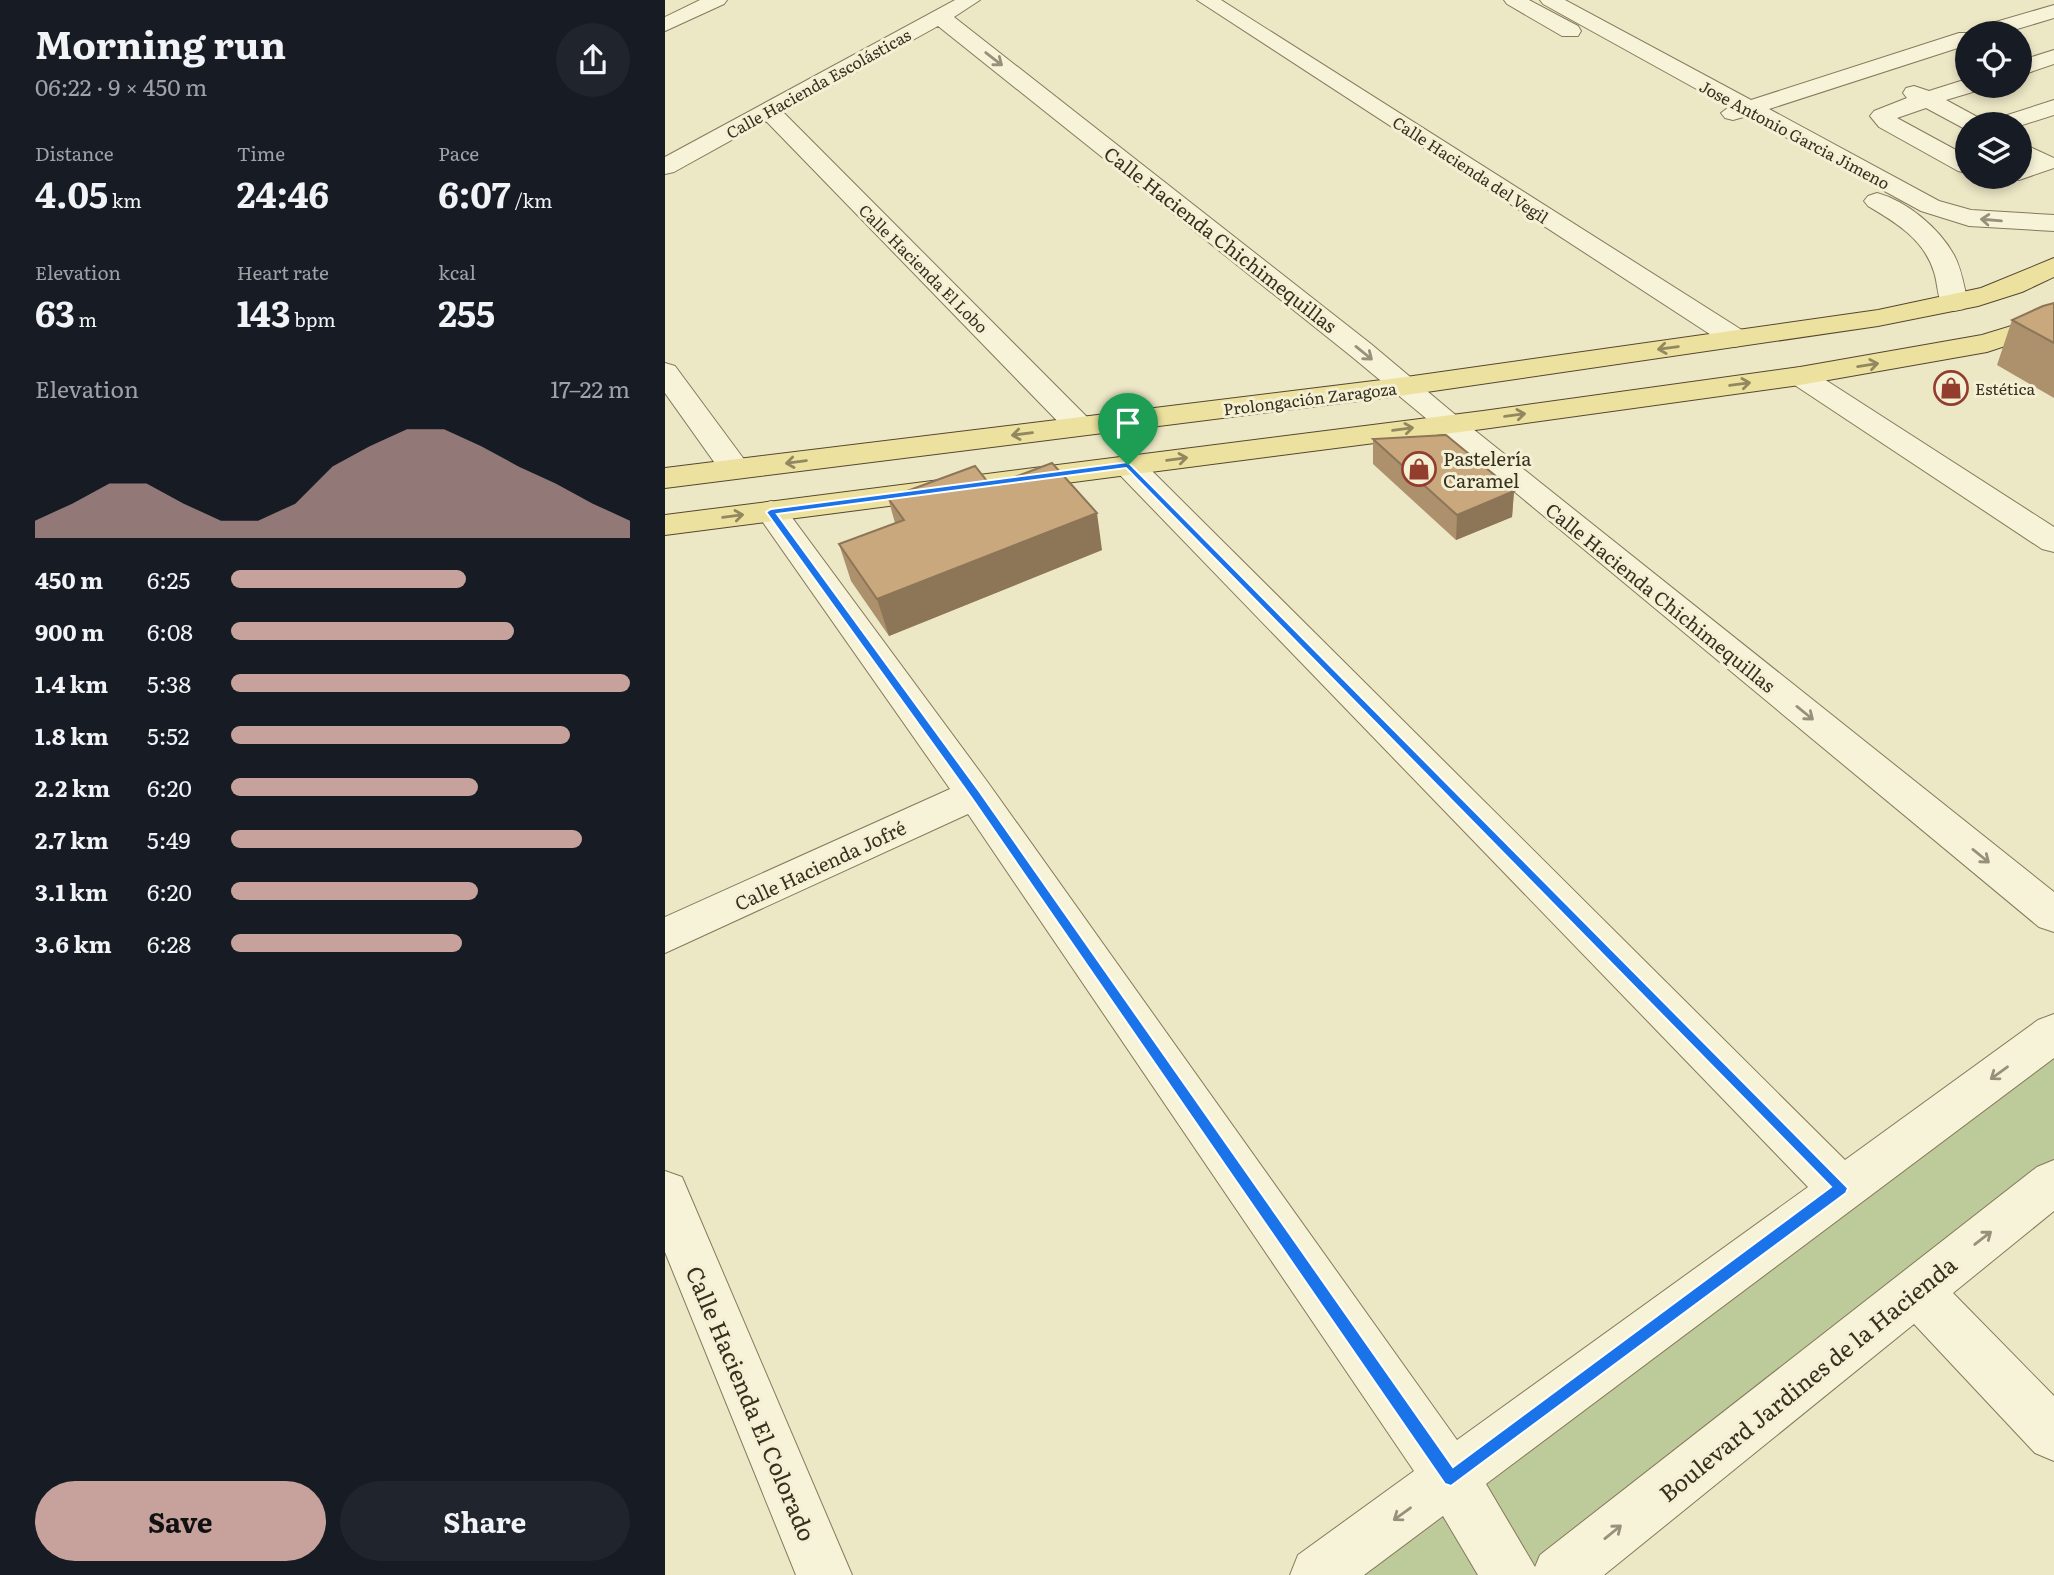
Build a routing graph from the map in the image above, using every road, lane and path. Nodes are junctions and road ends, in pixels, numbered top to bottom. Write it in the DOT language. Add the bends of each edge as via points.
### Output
graph roads {
  1 [pos="716,0"];
  2 [pos="970,0"];
  3 [pos="1207,0"];
  4 [pos="1514,0"];
  5 [pos="1551,0"];
  6 [pos="1579,0"];
  7 [pos="2054,11"];
  8 [pos="940,17"];
  9 [pos="2022,21"];
  10 [pos="665,25"];
  11 [pos="1955,42"];
  12 [pos="2054,57"];
  13 [pos="2032,65"];
  14 [pos="1870,69"];
  15 [pos="1955,90"];
  16 [pos="1927,99"];
  17 [pos="2054,107"];
  18 [pos="1736,109"];
  19 [pos="768,110"];
  20 [pos="1955,114"];
  21 [pos="2032,114"];
  22 [pos="2032,156"];
  23 [pos="1955,159"];
  24 [pos="665,167"];
  25 [pos="2032,168"];
  26 [pos="1860,180"];
  27 [pos="2054,223"];
  28 [pos="2054,266"];
  29 [pos="1954,303"];
  30 [pos="2054,321"];
  31 [pos="1735,338"];
  32 [pos="665,372"];
  33 [pos="1800,376"];
  34 [pos="1406,386"];
  35 [pos="1447,423"];
  36 [pos="1079,426"];
  37 [pos="1128,465"];
  38 [pos="735,469"];
  39 [pos="665,478"];
  40 [pos="771,512"];
  41 [pos="665,525"];
  42 [pos="2054,542"];
  43 [pos="975,794"];
  44 [pos="2054,915"];
  45 [pos="665,936"];
  46 [pos="2054,1033"];
  47 [pos="2054,1182"];
  48 [pos="1841,1188"];
  49 [pos="665,1193"];
  50 [pos="1916,1290"];
  51 [pos="2054,1434"];
  52 [pos="1451,1478"];
  53 [pos="824,1575"];
  54 [pos="1318,1575"];
  55 [pos="1510,1575"];
  56 [pos="1560,1575"];
  1 -- 10 [label="street"];
  2 -- 8 [label="street, Calle Hacienda Escolásticas"];
  3 -- 31 [label="street, Calle Hacienda del Vegil"];
  4 -- 18 [label="street, Jose Antonio Garcia Jimeno"];
  5 -- 18 [label="street, Jose Antonio Garcia Jimeno"];
  6 -- 18 [label="street" via="1697,65"];
  7 -- 9 [label="street"];
  8 -- 19 [label="street, Calle Hacienda Escolásticas"];
  8 -- 34 [label="street, Calle Hacienda Chichimequillas, one-way"];
  11 -- 14 [label="street"];
  12 -- 13 [label="street"];
  14 -- 16 [label="street"];
  14 -- 18 [label="street"];
  15 -- 16 [label="street"];
  16 -- 20 [label="street"];
  16 -- 23 [label="street" via="1883,113 1882,119"];
  17 -- 21 [label="street"];
  18 -- 26 [label="street, Jose Antonio Garcia Jimeno"];
  19 -- 24 [label="street, Calle Hacienda Escolásticas"];
  19 -- 36 [label="street, Calle Hacienda El Lobo"];
  22 -- 25 [label="street" via="2045,163"];
  27 -- 26 [label="street, Jose Antonio Garcia Jimeno, one-way" via="1969,218"];
  26 -- 29 [label="street, Jose Antonio Garcia Jimeno" via="1930,240 1945,263"];
  28 -- 29 [label="main road, Prolongación Zaragoza" via="2022,282"];
  29 -- 31 [label="main road, Prolongación Zaragoza"];
  33 -- 30 [label="main road, one-way" via="1987,344"];
  31 -- 34 [label="main road, Prolongación Zaragoza, one-way"];
  32 -- 38 [label="street"];
  35 -- 33 [label="main road, one-way"];
  33 -- 42 [label="street"];
  34 -- 35 [label="street, Calle Hacienda Chichimequillas"];
  34 -- 36 [label="main road, Prolongación Zaragoza"];
  37 -- 35 [label="main road, one-way"];
  35 -- 44 [label="street, Calle Hacienda Chichimequillas, one-way"];
  36 -- 38 [label="main road, Prolongación Zaragoza, one-way"];
  37 -- 40 [label="main road"];
  37 -- 48 [label="street"];
  38 -- 39 [label="main road, Prolongación Zaragoza"];
  41 -- 40 [label="main road, one-way"];
  40 -- 43 [label="street"];
  43 -- 45 [label="street, Calle Hacienda Jofré"];
  43 -- 52 [label="street"];
  46 -- 48 [label="street, one-way"];
  50 -- 47 [label="street, Boulevard Jardines de la Hacienda, one-way"];
  48 -- 52 [label="street"];
  49 -- 53 [label="street, Calle Hacienda El Colorado"];
  50 -- 51 [label="street"];
  56 -- 50 [label="street, Boulevard Jardines de la Hacienda, one-way"];
  52 -- 54 [label="street, one-way"];
  52 -- 55 [label="street"];
}
